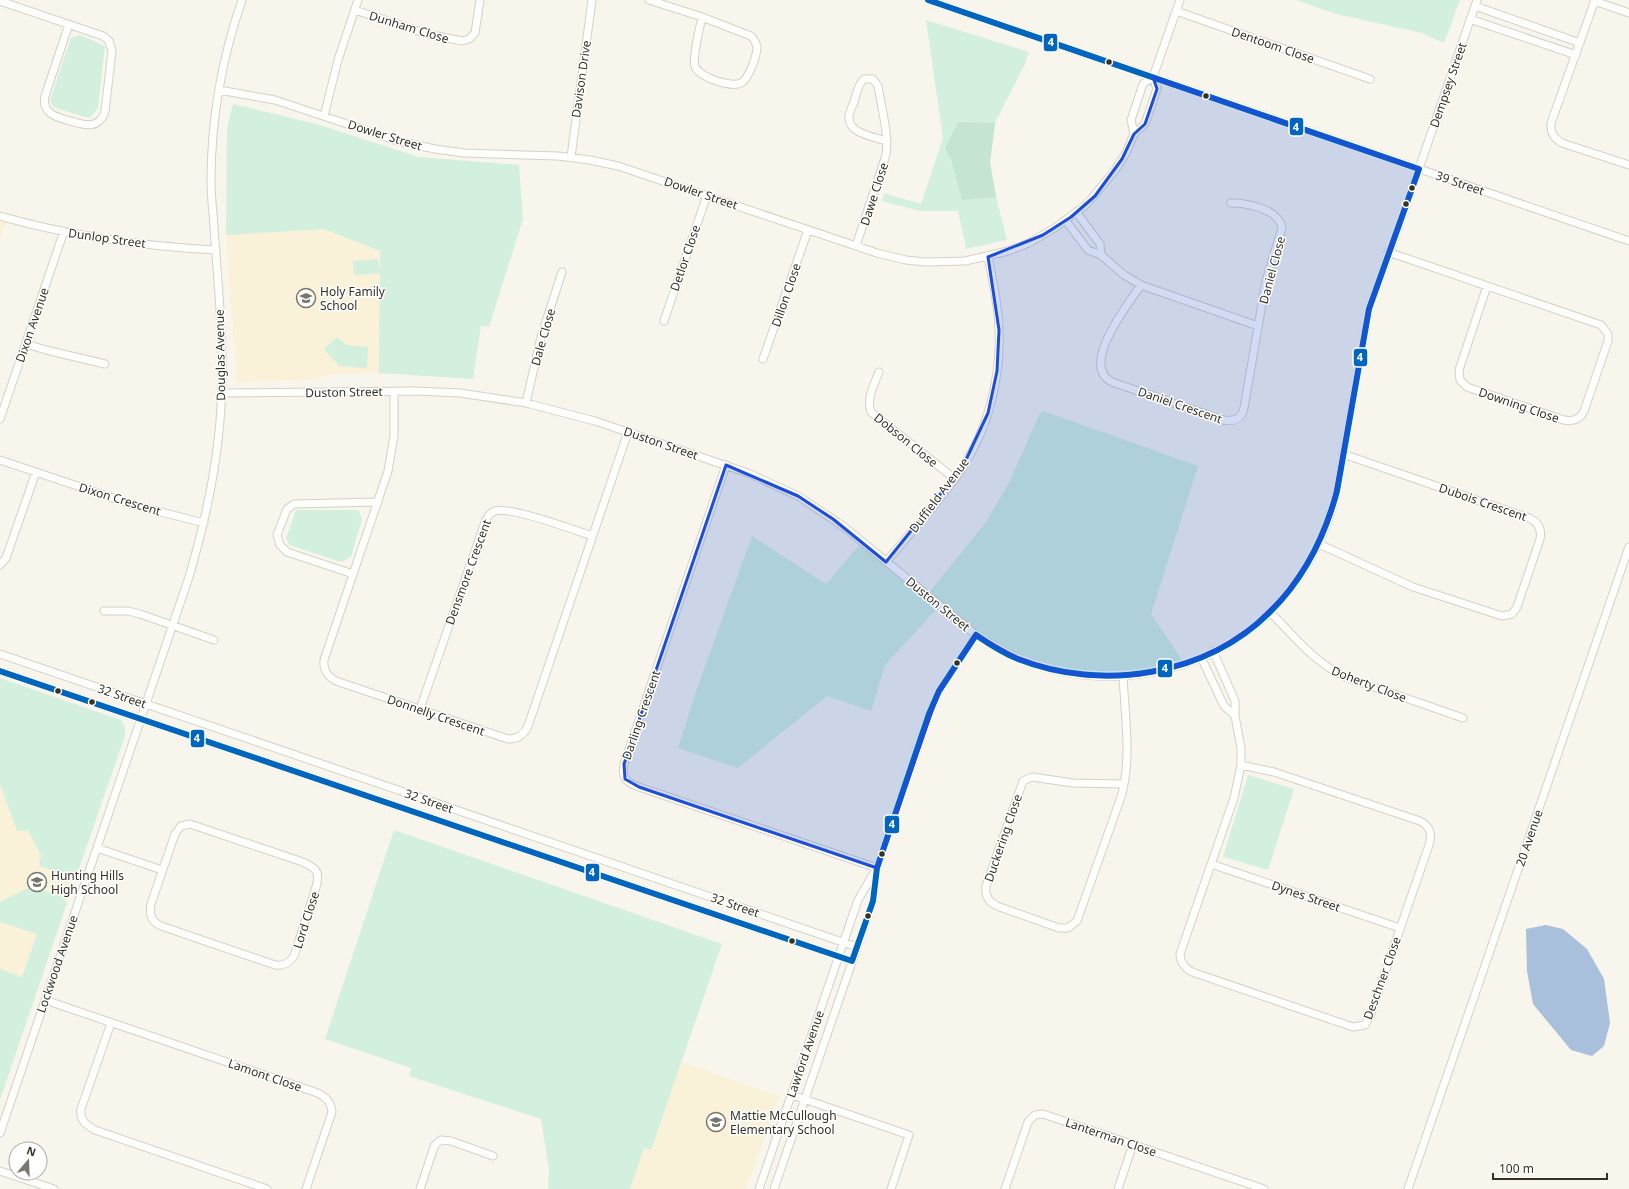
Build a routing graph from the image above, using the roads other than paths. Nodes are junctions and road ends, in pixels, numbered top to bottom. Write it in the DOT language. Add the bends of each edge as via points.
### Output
graph roads {
  1 [pos="242,0"];
  2 [pos="358,0"];
  3 [pos="480,0"];
  4 [pos="592,0"];
  5 [pos="648,0"];
  6 [pos="928,0"];
  7 [pos="1180,0"];
  8 [pos="1595,0"];
  9 [pos="0,1"];
  10 [pos="1476,3"];
  11 [pos="355,10"];
  12 [pos="1176,11"];
  13 [pos="1629,13"];
  14 [pos="702,17"];
  15 [pos="1470,19"];
  16 [pos="69,24"];
  17 [pos="1580,43"];
  18 [pos="1576,55"];
  19 [pos="1153,77"];
  20 [pos="1370,79"];
  21 [pos="219,90"];
  22 [pos="324,116"];
  23 [pos="1134,134"];
  24 [pos="887,141"];
  25 [pos="570,157"];
  26 [pos="1629,165"];
  27 [pos="1419,169"];
  28 [pos="707,195"];
  29 [pos="1231,204"];
  30 [pos="1077,213"];
  31 [pos="0,216"];
  32 [pos="1066,221"];
  33 [pos="808,230"];
  34 [pos="64,231"];
  35 [pos="1629,241"];
  36 [pos="856,246"];
  37 [pos="216,250"];
  38 [pos="1388,252"];
  39 [pos="1101,255"];
  40 [pos="988,257"];
  41 [pos="562,272"];
  42 [pos="1141,285"];
  43 [pos="1487,286"];
  44 [pos="664,321"];
  45 [pos="1258,326"];
  46 [pos="26,344"];
  47 [pos="764,359"];
  48 [pos="105,364"];
  49 [pos="879,372"];
  50 [pos="394,391"];
  51 [pos="222,393"];
  52 [pos="526,402"];
  53 [pos="0,419"];
  54 [pos="628,432"];
  55 [pos="1343,454"];
  56 [pos="0,460"];
  57 [pos="726,465"];
  58 [pos="36,472"];
  59 [pos="955,479"];
  60 [pos="378,502"];
  61 [pos="204,523"];
  62 [pos="592,536"];
  63 [pos="1319,544"];
  64 [pos="1629,547"];
  65 [pos="886,562"];
  66 [pos="0,566"];
  67 [pos="353,574"];
  68 [pos="104,611"];
  69 [pos="1270,612"];
  70 [pos="173,625"];
  71 [pos="976,635"];
  72 [pos="214,640"];
  73 [pos="1213,652"];
  74 [pos="0,654"];
  75 [pos="1201,657"];
  76 [pos="0,671"];
  77 [pos="1123,676"];
  78 [pos="146,704"];
  79 [pos="420,709"];
  80 [pos="1235,716"];
  81 [pos="1463,718"];
  82 [pos="141,719"];
  83 [pos="1241,765"];
  84 [pos="1124,784"];
  85 [pos="97,848"];
  86 [pos="1211,864"];
  87 [pos="877,868"];
  88 [pos="162,870"];
  89 [pos="1400,928"];
  90 [pos="843,942"];
  91 [pos="857,947"];
  92 [pos="838,956"];
  93 [pos="852,961"];
  94 [pos="45,1000"];
  95 [pos="111,1022"];
  96 [pos="792,1095"];
  97 [pos="805,1100"];
  98 [pos="0,1133"];
  99 [pos="1133,1144"];
  100 [pos="493,1156"];
  101 [pos="0,1171"];
  102 [pos="54,1189"];
  103 [pos="268,1189"];
  104 [pos="306,1189"];
  105 [pos="420,1189"];
  106 [pos="759,1189"];
  107 [pos="774,1189"];
  108 [pos="891,1189"];
  109 [pos="1005,1189"];
  110 [pos="1118,1189"];
  111 [pos="1264,1189"];
  112 [pos="1408,1189"];
  1 -- 21 [label="street, Douglas Avenue"];
  2 -- 11 [label="street, Dunham Close"];
  3 -- 11 [label="street, Dunham Close" via="476,30 469,39 462,41 427,34"];
  4 -- 25 [label="street, Davison Drive"];
  5 -- 14 [label="street"];
  6 -- 19 [label="street, 39 Street"];
  7 -- 12 [label="street"];
  8 -- 13 [label="street"];
  8 -- 17 [label="street"];
  9 -- 16 [label="street"];
  10 -- 15 [label="street, Dempsey Street"];
  10 -- 17 [label="street"];
  11 -- 22 [label="street, Dunham Close" via="338,60"];
  12 -- 19 [label="street"];
  12 -- 20 [label="street, Dentoom Close"];
  14 -- 14 [label="street" via="694,61 696,69 703,75 731,85 743,82 749,74 756,42 747,33"];
  15 -- 18 [label="street"];
  15 -- 27 [label="street, Dempsey Street"];
  16 -- 16 [label="street" via="45,96 45,106 58,118 94,124 102,119 105,111 112,48 103,36"];
  17 -- 18 [label="street"];
  18 -- 26 [label="street" via="1551,123 1551,131 1556,139 1562,142"];
  19 -- 23 [label="street, Dowler Street" via="1144,84 1131,120"];
  19 -- 23 [label="street, Dowler Street" via="1157,89 1145,124"];
  19 -- 27 [label="street, 39 Street"];
  21 -- 22 [label="street, Dowler Street" via="275,100"];
  21 -- 37 [label="street, Douglas Avenue" via="213,133 211,182"];
  22 -- 25 [label="street, Dowler Street" via="398,141 435,149 464,153"];
  23 -- 30 [label="street, Dowler Street" via="1115,170 1095,196"];
  24 -- 24 [label="street, Dawe Close" via="878,86 873,79 864,79 850,112 849,122 855,129"];
  24 -- 36 [label="street, Dawe Close" via="885,162"];
  25 -- 28 [label="street, Dowler Street" via="624,167"];
  27 -- 35 [label="street, 39 Street"];
  27 -- 38 [label="street, Duston Street"];
  28 -- 33 [label="street, Dowler Street"];
  28 -- 44 [label="street, Detlor Close"];
  29 -- 45 [label="street, Daniel Close" via="1244,204 1270,212 1278,216 1282,223 1282,232 1266,281"];
  30 -- 32 [label="street, Dowler Street"];
  30 -- 39 [label="street" via="1100,244"];
  31 -- 34 [label="street, Dunlop Street"];
  32 -- 39 [label="street" via="1088,250"];
  32 -- 40 [label="street, Dowler Street" via="1028,243"];
  33 -- 36 [label="street, Dowler Street"];
  33 -- 47 [label="street, Dillon Close"];
  34 -- 37 [label="street, Dunlop Street" via="114,240"];
  34 -- 46 [label="street, Dixon Avenue"];
  36 -- 40 [label="street, Dowler Street" via="891,257 925,262"];
  37 -- 51 [label="street, Douglas Avenue" via="222,333"];
  38 -- 43 [label="street, Downing Close"];
  38 -- 55 [label="street, Duston Street" via="1367,315"];
  39 -- 42 [label="street"];
  40 -- 59 [label="street, Duffield Avenue" via="999,330 996,378 981,431"];
  41 -- 52 [label="street, Dale Close" via="541,337"];
  42 -- 45 [label="street"];
  42 -- 45 [label="street, Daniel Crescent" via="1113,328 1100,366 1103,376 1124,387 1223,420 1236,420 1243,413"];
  43 -- 43 [label="street, Downing Close" via="1458,370 1460,380 1467,387 1564,420 1577,419 1584,411 1607,345 1606,331 1596,322"];
  46 -- 48 [label="street"];
  46 -- 53 [label="street, Dixon Avenue"];
  49 -- 59 [label="street, Dobson Close" via="870,396 869,407 872,412"];
  50 -- 51 [label="street, Duston Street"];
  50 -- 52 [label="street, Duston Street" via="460,393"];
  50 -- 60 [label="street, Donnelly Crescent" via="393,448"];
  51 -- 61 [label="street, Douglas Avenue" via="214,469"];
  52 -- 54 [label="street, Duston Street" via="571,413"];
  54 -- 57 [label="street, Duston Street"];
  54 -- 62 [label="street, Donnelly Crescent"];
  55 -- 63 [label="street, Duston Street" via="1333,506"];
  55 -- 63 [label="street, Dubois Crescent" via="1529,518 1537,523 1540,539 1517,607 1512,614 1502,616 1413,587"];
  56 -- 58 [label="street, Dixon Crescent"];
  57 -- 65 [label="street, Duston Street" via="772,483 810,504 843,526"];
  57 -- 87 [label="street, Darling Crescent" via="624,764 625,779 639,787"];
  58 -- 61 [label="street, Dixon Crescent" via="134,505"];
  58 -- 66 [label="street" via="6,558"];
  59 -- 65 [label="street, Duffield Avenue"];
  60 -- 67 [label="street, Donnelly Crescent"];
  60 -- 67 [label="street" via="294,504 287,508 278,532 278,541 287,552"];
  61 -- 70 [label="street, Douglas Avenue"];
  62 -- 79 [label="street, Densmore Crescent" via="504,510 494,511 487,517"];
  62 -- 79 [label="street, Donnelly Crescent" via="528,726 522,735 516,739 504,738"];
  63 -- 69 [label="street, Duston Street" via="1300,576"];
  64 -- 112 [label="street, 20 Avenue"];
  65 -- 71 [label="street, Duston Street"];
  67 -- 79 [label="street, Donnelly Crescent" via="324,660 325,670 336,681"];
  68 -- 70 [label="street" via="134,612"];
  69 -- 73 [label="street, Duston Street" via="1244,633"];
  69 -- 81 [label="street, Doherty Close" via="1318,661 1335,672"];
  70 -- 72 [label="street"];
  70 -- 78 [label="street, Douglas Avenue"];
  71 -- 77 [label="street, Duston Street" via="1020,659 1057,671 1089,676"];
  71 -- 87 [label="street" via="933,703"];
  73 -- 75 [label="street, Duston Street"];
  73 -- 80 [label="street, Deschner Close" via="1235,701"];
  74 -- 78 [label="street, 32 Street"];
  75 -- 77 [label="street, Duston Street" via="1154,672"];
  75 -- 80 [label="street, Deschner Close" via="1224,706"];
  76 -- 82 [label="street, 32 Street"];
  77 -- 84 [label="street, Duckering Close" via="1126,754"];
  78 -- 82 [label="street, Lockwood Avenue"];
  78 -- 90 [label="street, 32 Street"];
  80 -- 83 [label="street, Deschner Close" via="1240,735"];
  82 -- 85 [label="street, Lockwood Avenue"];
  82 -- 92 [label="street, 32 Street"];
  83 -- 86 [label="street, Deschner Close" via="1234,798"];
  83 -- 89 [label="street, Deschner Close" via="1294,778 1420,821 1427,826 1430,840"];
  84 -- 84 [label="street, Duckering Close" via="1073,783 1032,777 1023,781 986,886 985,894 989,901 1059,928 1075,925"];
  85 -- 88 [label="street"];
  85 -- 94 [label="street, Lockwood Avenue"];
  86 -- 89 [label="street, Dynes Street"];
  86 -- 89 [label="street, Deschner Close" via="1180,954 1183,966 1200,975 1353,1027 1368,1022"];
  87 -- 90 [label="street, Lawford Avenue" via="860,895"];
  87 -- 91 [label="street, Lawford Avenue" via="873,901"];
  88 -- 88 [label="street, Lord Close" via="150,910 151,919 155,923 275,965 286,964 294,956 318,882 317,872 310,865 190,824 177,829"];
  90 -- 91 [label="street, 32 Street"];
  90 -- 92 [label="street, Lawford Avenue"];
  91 -- 93 [label="street, Lawford Avenue"];
  92 -- 93 [label="street, 32 Street"];
  92 -- 96 [label="street, Lawford Avenue"];
  93 -- 97 [label="street, Lawford Avenue"];
  94 -- 95 [label="street, Lamont Close"];
  94 -- 98 [label="street, Lockwood Avenue"];
  95 -- 103 [label="street" via="81,1109 85,1124 95,1130"];
  95 -- 104 [label="street, Lamont Close" via="327,1098 332,1112"];
  96 -- 97 [label="street"];
  96 -- 106 [label="street, Lawford Avenue"];
  97 -- 107 [label="street, Lawford Avenue"];
  97 -- 108 [label="street" via="909,1135"];
  99 -- 109 [label="street, Lanterman Close" via="1048,1114 1035,1115 1028,1122"];
  99 -- 110 [label="street"];
  99 -- 111 [label="street, Lanterman Close"];
  100 -- 105 [label="street" via="451,1140 441,1140 435,1145"];
  101 -- 102 [label="street"];
}
